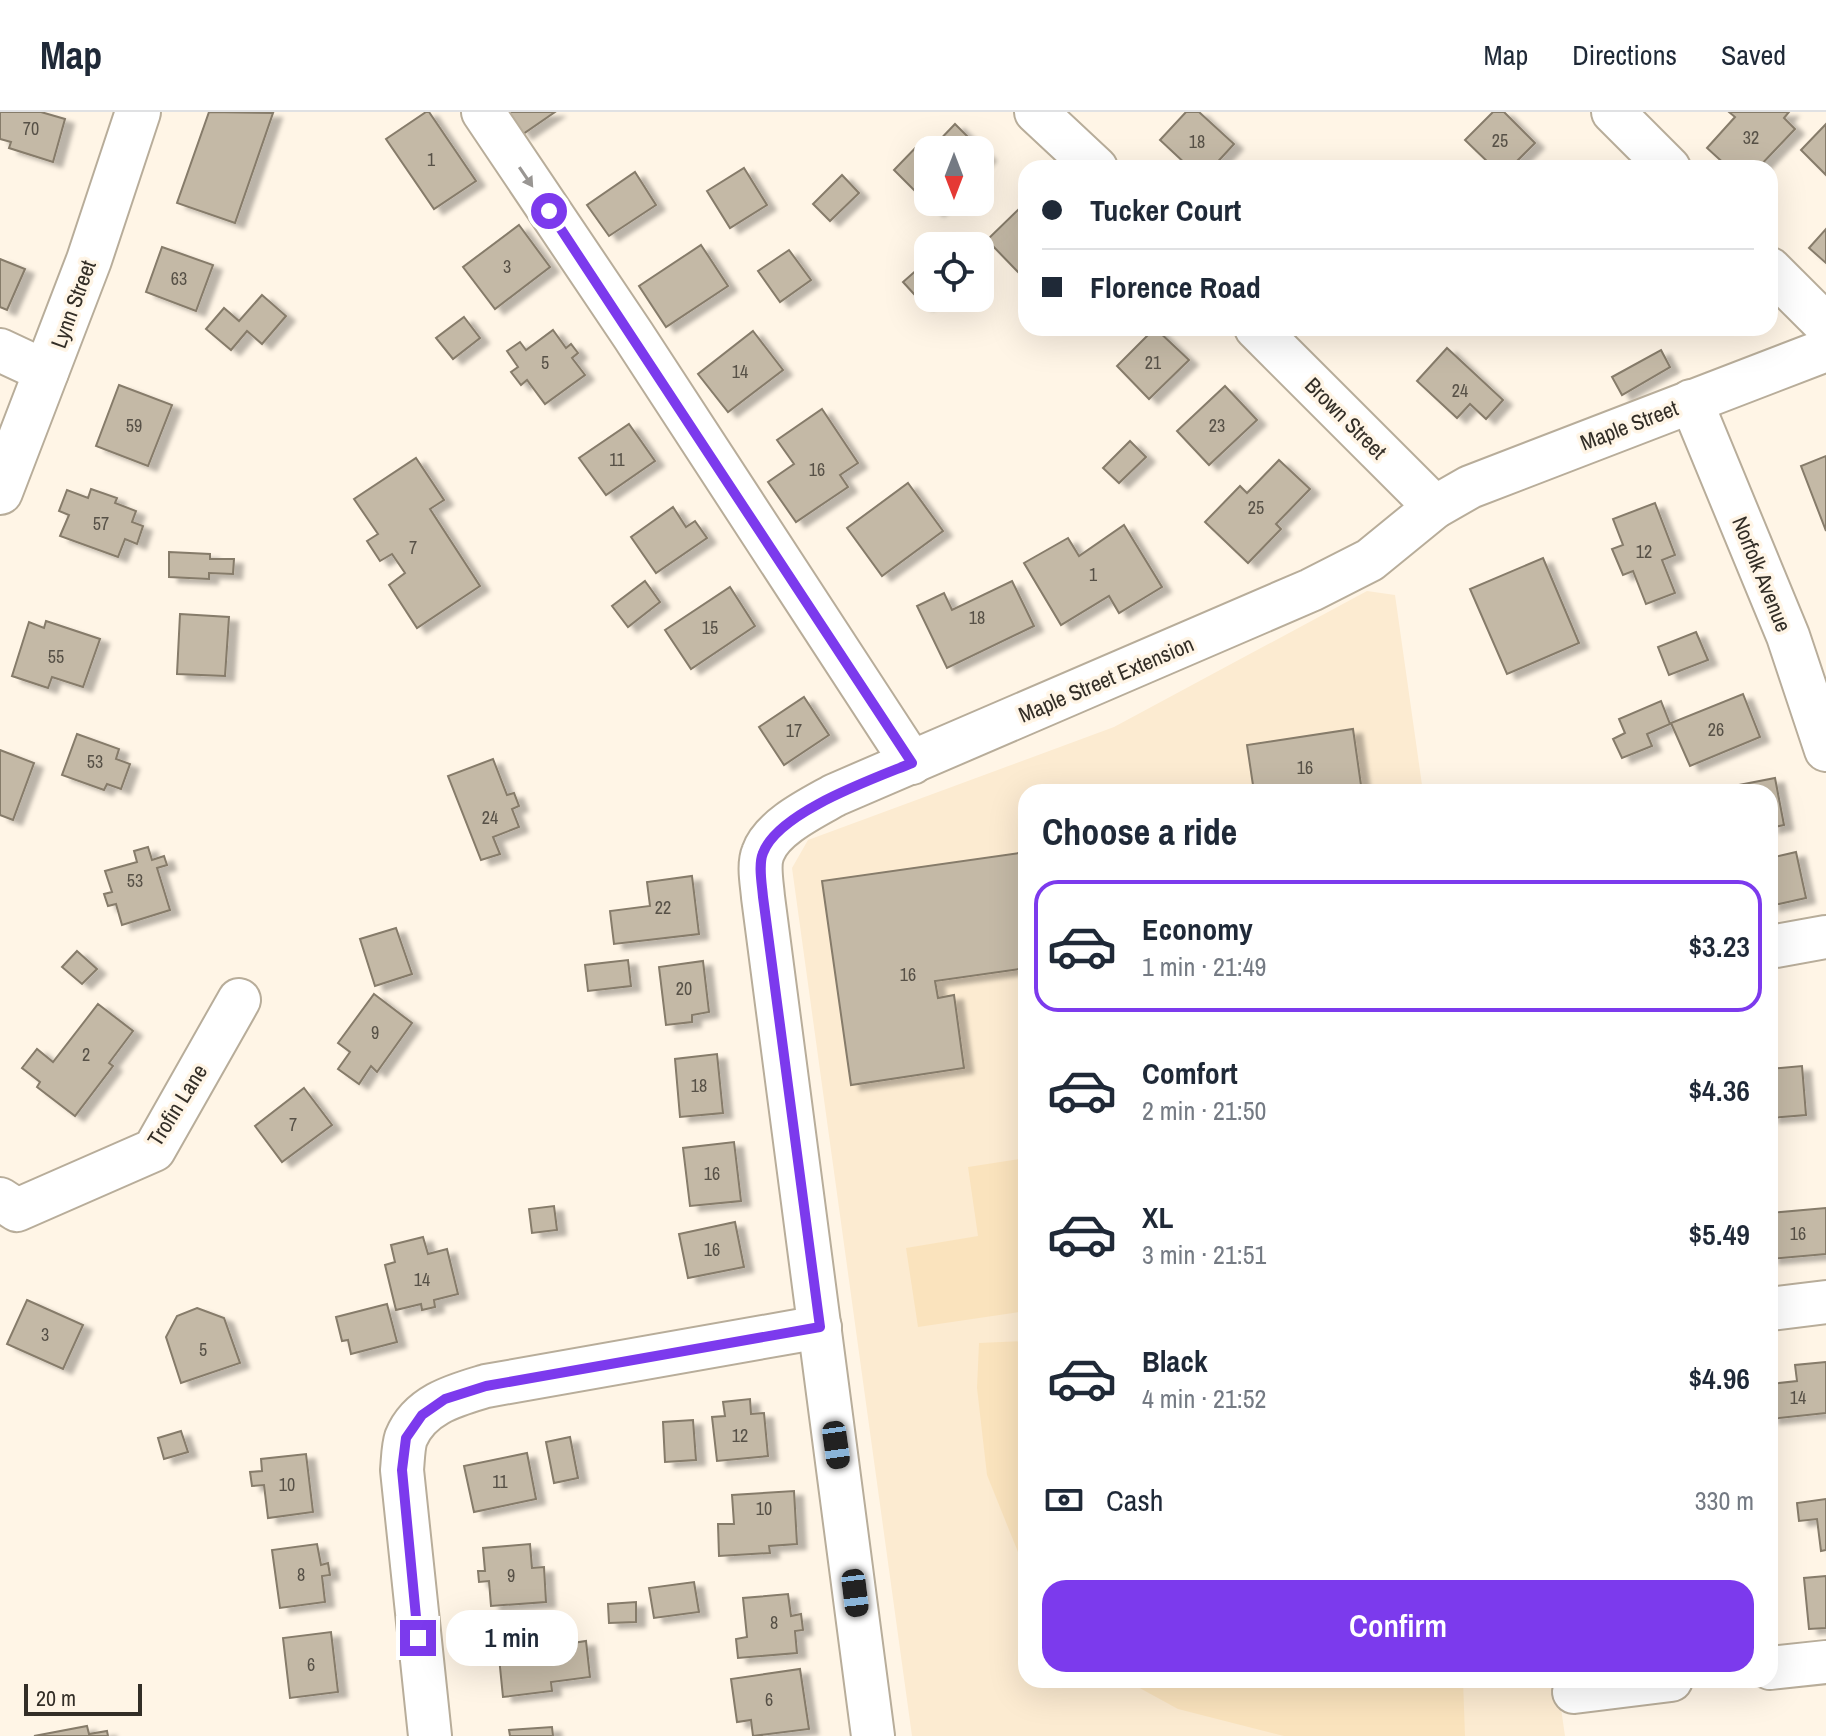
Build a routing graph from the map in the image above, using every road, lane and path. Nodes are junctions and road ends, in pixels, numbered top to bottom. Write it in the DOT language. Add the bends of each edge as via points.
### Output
graph roads {
  1 [pos="138,112"];
  2 [pos="483,112"];
  3 [pos="1036,112"];
  4 [pos="1613,112"];
  5 [pos="1087,160"];
  6 [pos="1661,160"];
  7 [pos="1778,277"];
  8 [pos="1826,325"];
  9 [pos="1264,336"];
  10 [pos="0,350"];
  11 [pos="1826,350"];
  12 [pos="47,372"];
  13 [pos="1691,401"];
  14 [pos="0,492"];
  15 [pos="1435,507"];
  16 [pos="1826,750"];
  17 [pos="912,763"];
  18 [pos="1826,937"];
  19 [pos="1778,946"];
  20 [pos="239,1000"];
  21 [pos="0,1199"];
  22 [pos="1826,1302"];
  23 [pos="1778,1308"];
  24 [pos="820,1327"];
  25 [pos="1826,1662"];
  26 [pos="1778,1667"];
  27 [pos="1606,1688"];
  28 [pos="1574,1692"];
  29 [pos="430,1736"];
  30 [pos="873,1736"];
  1 -- 12 [label="main road, Lynn Street"];
  2 -- 17 [label="street, one-way"];
  3 -- 5 [label="street"];
  4 -- 6 [label="street"];
  7 -- 8 [label="street"];
  9 -- 15 [label="street, Brown Street"];
  10 -- 12 [label="street"];
  11 -- 13 [label="street, Maple Street"];
  12 -- 14 [label="main road, Lynn Street"];
  13 -- 15 [label="street, Maple Street" via="1470,487"];
  13 -- 16 [label="street, Norfolk Avenue" via="1788,636"];
  15 -- 17 [label="street, Maple Street Extension" via="1370,560 1311,590"];
  17 -- 24 [label="street, Maple Street Extension" via="797,817 770,840 762,855 763,897"];
  18 -- 19 [label="street"];
  20 -- 21 [label="street, Trofin Lane" via="154,1150 17,1210"];
  22 -- 23 [label="street"];
  24 -- 29 [label="street" via="486,1386 445,1399 422,1415 406,1438 402,1470"];
  24 -- 30 [label="street"];
  25 -- 26 [label="street"];
  27 -- 28 [label="street"];
}
